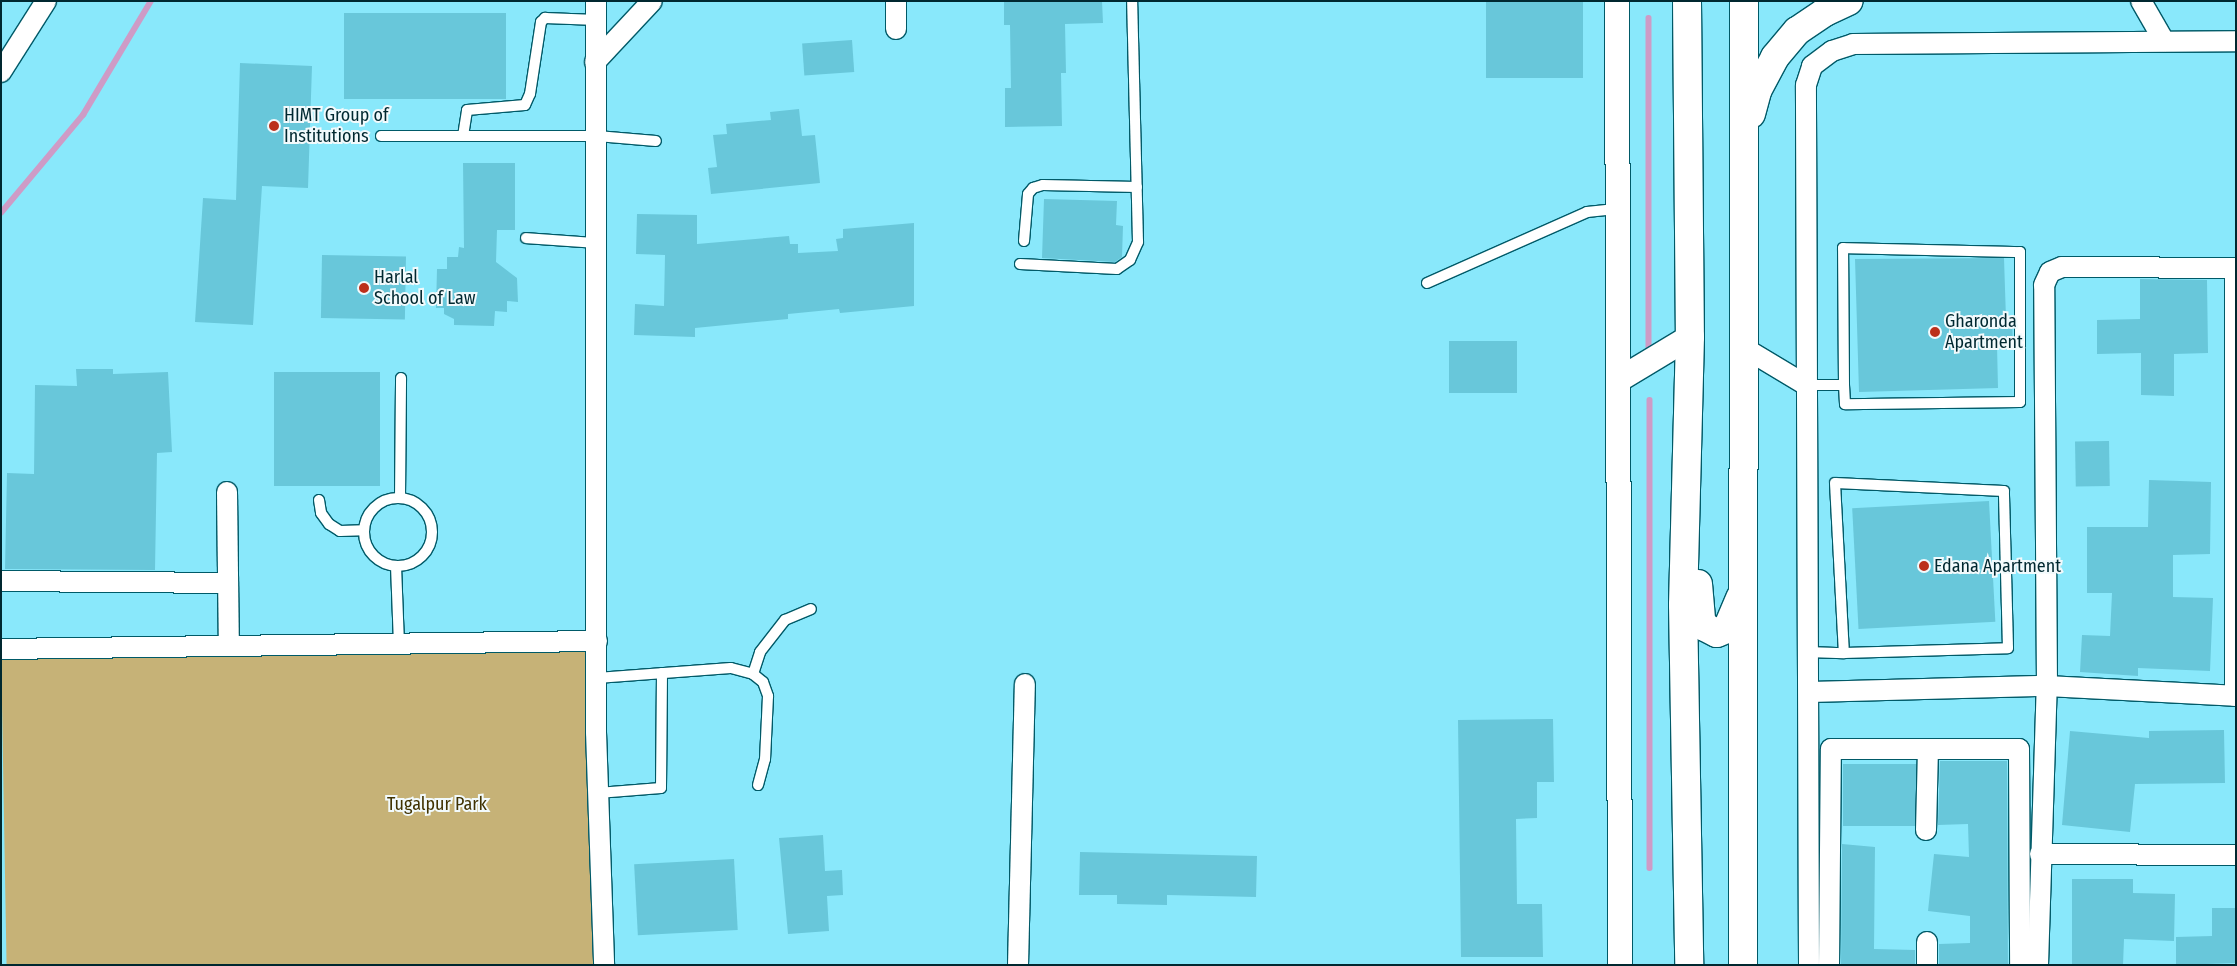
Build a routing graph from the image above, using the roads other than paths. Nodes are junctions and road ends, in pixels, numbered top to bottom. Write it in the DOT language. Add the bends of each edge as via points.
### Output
graph roads {
  1 [pos="46,1"];
  2 [pos="652,1"];
  3 [pos="896,1"];
  4 [pos="1132,1"];
  5 [pos="1618,1"];
  6 [pos="1687,1"];
  7 [pos="1744,1"];
  8 [pos="1848,1"];
  9 [pos="2141,1"];
  10 [pos="596,11"];
  11 [pos="896,29"];
  12 [pos="2164,41"];
  13 [pos="2236,41"];
  14 [pos="595,62"];
  15 [pos="1,72"];
  16 [pos="381,136"];
  17 [pos="463,136"];
  18 [pos="597,136"];
  19 [pos="1745,137"];
  20 [pos="656,141"];
  21 [pos="1137,187"];
  22 [pos="1619,208"];
  23 [pos="526,238"];
  24 [pos="1024,241"];
  25 [pos="596,243"];
  26 [pos="1020,264"];
  27 [pos="2235,268"];
  28 [pos="1427,283"];
  29 [pos="1690,337"];
  30 [pos="1746,349"];
  31 [pos="401,378"];
  32 [pos="1620,379"];
  33 [pos="1806,385"];
  34 [pos="1844,385"];
  35 [pos="227,492"];
  36 [pos="400,498"];
  37 [pos="319,500"];
  38 [pos="363,530"];
  39 [pos="1684,548"];
  40 [pos="396,566"];
  41 [pos="1,581"];
  42 [pos="226,583"];
  43 [pos="1743,590"];
  44 [pos="812,609"];
  45 [pos="596,641"];
  46 [pos="399,643"];
  47 [pos="229,645"];
  48 [pos="1,649"];
  49 [pos="1807,652"];
  50 [pos="1844,653"];
  51 [pos="662,673"];
  52 [pos="753,674"];
  53 [pos="596,678"];
  54 [pos="1026,684"];
  55 [pos="2047,686"];
  56 [pos="1810,692"];
  57 [pos="2236,696"];
  58 [pos="1808,747"];
  59 [pos="1928,748"];
  60 [pos="1831,749"];
  61 [pos="758,785"];
  62 [pos="598,793"];
  63 [pos="1926,830"];
  64 [pos="2040,854"];
  65 [pos="2236,855"];
  66 [pos="1927,942"];
  67 [pos="604,965"];
  68 [pos="1018,965"];
  69 [pos="1620,965"];
  70 [pos="1689,965"];
  71 [pos="1744,965"];
  72 [pos="1808,965"];
  73 [pos="1830,965"];
  74 [pos="1927,965"];
  75 [pos="2020,965"];
  76 [pos="2038,965"];
  1 -- 15 [label="street"];
  2 -- 14 [label="street"];
  3 -- 11 [label="street"];
  4 -- 21 [label="lane"];
  5 -- 22 [label="street"];
  6 -- 29 [label="main road"];
  7 -- 19 [label="main road"];
  8 -- 19 [label="main road" via="1797,31 1775,57 1757,91"];
  9 -- 12 [label="street"];
  10 -- 14 [label="street"];
  10 -- 17 [label="lane" via="545,18 541,22 530,94 525,106 467,110"];
  12 -- 13 [label="street"];
  12 -- 33 [label="street" via="1854,44 1832,51 1812,66 1806,85"];
  14 -- 18 [label="street"];
  16 -- 17 [label="lane"];
  17 -- 18 [label="lane"];
  18 -- 20 [label="lane"];
  18 -- 25 [label="street"];
  19 -- 30 [label="main road"];
  21 -- 24 [label="lane" via="1043,185 1033,188 1028,194"];
  21 -- 26 [label="lane" via="1138,242 1130,260 1116,269"];
  22 -- 28 [label="lane" via="1587,212"];
  22 -- 32 [label="street"];
  23 -- 25 [label="lane"];
  25 -- 45 [label="street"];
  27 -- 55 [label="street" via="2062,267 2050,272 2044,286"];
  27 -- 57 [label="street"];
  29 -- 32 [label="street"];
  29 -- 39 [label="main road"];
  30 -- 33 [label="street"];
  30 -- 43 [label="main road"];
  31 -- 36 [label="lane"];
  32 -- 69 [label="street"];
  33 -- 34 [label="lane"];
  33 -- 49 [label="street"];
  34 -- 34 [label="lane" via="1842,248 2020,252 2020,402 1845,404"];
  35 -- 42 [label="street"];
  36 -- 38 [label="lane" via="386,499 375,506 367,516"];
  36 -- 40 [label="lane" via="413,501 423,509 430,521 432,534 429,547 420,558"];
  37 -- 38 [label="lane" via="321,513 340,531"];
  38 -- 40 [label="lane" via="372,554"];
  39 -- 43 [label="main road" via="1696,566 1701,621 1710,631 1716,633 1727,629"];
  39 -- 70 [label="main road" via="1682,604"];
  40 -- 46 [label="lane"];
  41 -- 42 [label="street"];
  42 -- 47 [label="street"];
  43 -- 71 [label="main road"];
  44 -- 52 [label="lane" via="785,620 760,652"];
  45 -- 46 [label="street"];
  45 -- 53 [label="street"];
  46 -- 47 [label="street"];
  47 -- 48 [label="street"];
  49 -- 50 [label="lane"];
  49 -- 56 [label="street"];
  50 -- 50 [label="lane" via="2008,648 2004,491 1834,483"];
  51 -- 52 [label="lane" via="731,668"];
  51 -- 53 [label="lane"];
  51 -- 62 [label="lane" via="661,788"];
  52 -- 61 [label="lane" via="763,682 768,696 765,760"];
  53 -- 62 [label="street"];
  54 -- 68 [label="street"];
  55 -- 56 [label="street"];
  55 -- 57 [label="street"];
  55 -- 64 [label="street"];
  56 -- 58 [label="street"];
  58 -- 60 [label="street"];
  58 -- 72 [label="street"];
  59 -- 60 [label="street"];
  59 -- 63 [label="street"];
  59 -- 75 [label="street" via="2018,749"];
  60 -- 73 [label="street"];
  62 -- 67 [label="street"];
  64 -- 65 [label="street"];
  64 -- 76 [label="street"];
  66 -- 74 [label="street"];
}
